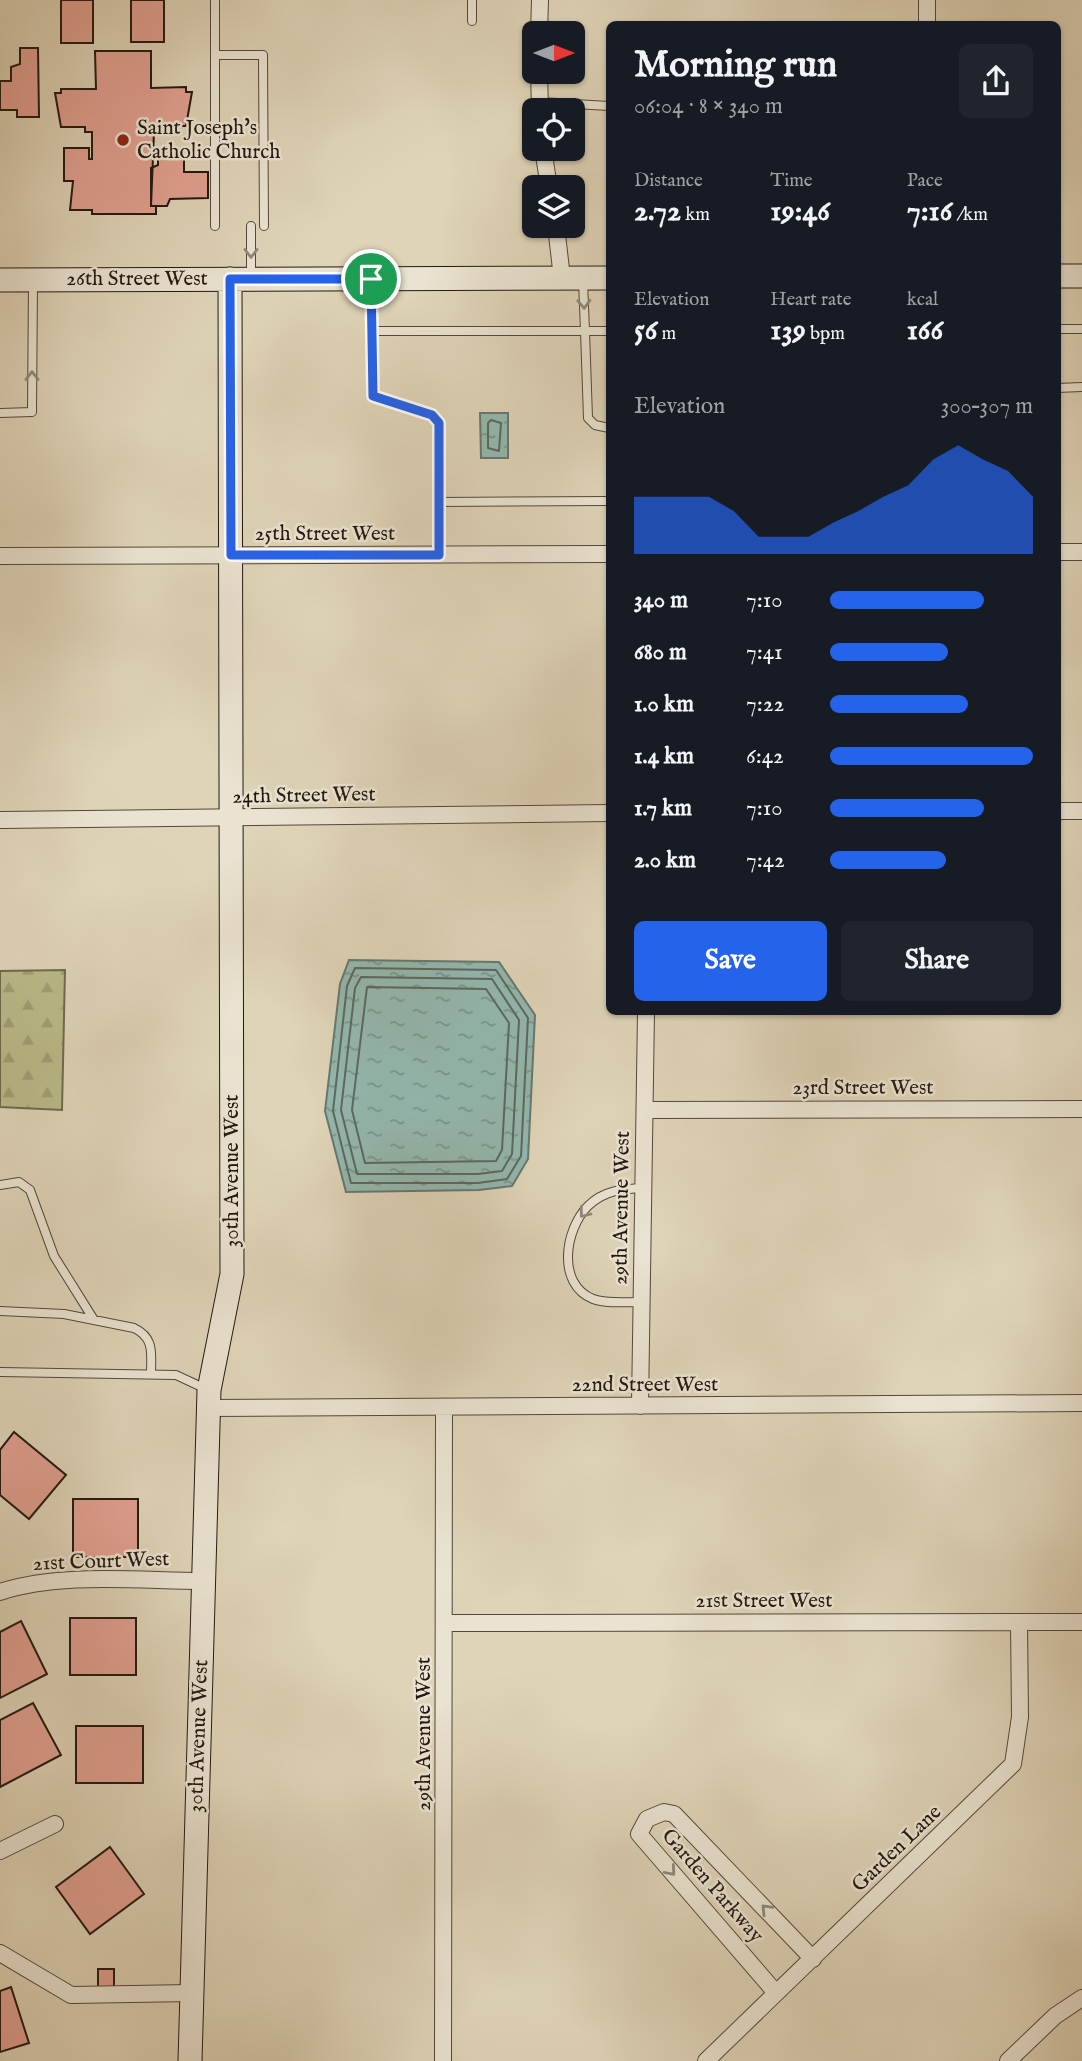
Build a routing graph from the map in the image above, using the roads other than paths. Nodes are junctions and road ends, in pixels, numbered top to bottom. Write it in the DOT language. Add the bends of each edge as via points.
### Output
graph roads {
  1 [pos="215,0"];
  2 [pos="472,0"];
  3 [pos="540,0"];
  4 [pos="927,0"];
  5 [pos="472,21"];
  6 [pos="539,21"];
  7 [pos="927,21"];
  8 [pos="215,55"];
  9 [pos="585,106"];
  10 [pos="606,106"];
  11 [pos="215,226"];
  12 [pos="251,226"];
  13 [pos="264,226"];
  14 [pos="560,238"];
  15 [pos="1061,276"];
  16 [pos="1082,276"];
  17 [pos="572,278"];
  18 [pos="606,278"];
  19 [pos="240,279"];
  20 [pos="371,279"];
  21 [pos="0,280"];
  22 [pos="33,280"];
  23 [pos="1061,329"];
  24 [pos="1082,329"];
  25 [pos="372,331"];
  26 [pos="585,331"];
  27 [pos="606,331"];
  28 [pos="1082,387"];
  29 [pos="1061,388"];
  30 [pos="0,413"];
  31 [pos="606,427"];
  32 [pos="606,501"];
  33 [pos="439,502"];
  34 [pos="1061,552"];
  35 [pos="1082,552"];
  36 [pos="606,554"];
  37 [pos="231,555"];
  38 [pos="439,555"];
  39 [pos="0,556"];
  40 [pos="1061,811"];
  41 [pos="1082,811"];
  42 [pos="606,813"];
  43 [pos="233,818"];
  44 [pos="0,820"];
  45 [pos="646,1015"];
  46 [pos="1082,1109"];
  47 [pos="645,1110"];
  48 [pos="0,1185"];
  49 [pos="644,1188"];
  50 [pos="642,1302"];
  51 [pos="0,1311"];
  52 [pos="94,1320"];
  53 [pos="0,1372"];
  54 [pos="150,1374"];
  55 [pos="209,1399"];
  56 [pos="1082,1404"];
  57 [pos="640,1406"];
  58 [pos="444,1407"];
  59 [pos="203,1581"];
  60 [pos="0,1592"];
  61 [pos="1019,1622"];
  62 [pos="1082,1622"];
  63 [pos="445,1623"];
  64 [pos="55,1824"];
  65 [pos="0,1851"];
  66 [pos="0,1953"];
  67 [pos="813,1959"];
  68 [pos="192,1993"];
  69 [pos="776,1993"];
  70 [pos="1082,1998"];
  71 [pos="190,2061"];
  72 [pos="443,2061"];
  73 [pos="706,2061"];
  74 [pos="1008,2061"];
  1 -- 8 [label="lane"];
  2 -- 5 [label="lane"];
  3 -- 6 [label="street"];
  4 -- 7 [label="street"];
  8 -- 11 [label="lane"];
  8 -- 13 [label="lane" via="263,55"];
  9 -- 10 [label="lane"];
  12 -- 19 [label="lane, one-way"];
  14 -- 17 [label="street"];
  15 -- 16 [label="street"];
  17 -- 18 [label="street, 26th Street West"];
  17 -- 20 [label="street, 26th Street West"];
  17 -- 26 [label="lane, one-way"];
  19 -- 20 [label="street, 26th Street West"];
  19 -- 22 [label="street, 26th Street West"];
  19 -- 37 [label="street, 30th Avenue West"];
  20 -- 25 [label="lane"];
  21 -- 22 [label="street, 26th Street West"];
  30 -- 22 [label="lane, one-way" via="32,412"];
  23 -- 24 [label="lane"];
  25 -- 26 [label="lane"];
  25 -- 33 [label="lane" via="373,396 432,415 439,423"];
  26 -- 27 [label="lane"];
  26 -- 31 [label="lane" via="588,418"];
  28 -- 29 [label="lane"];
  32 -- 33 [label="lane"];
  33 -- 38 [label="lane"];
  34 -- 35 [label="street"];
  36 -- 38 [label="street, 25th Street West"];
  37 -- 38 [label="street, 25th Street West"];
  37 -- 39 [label="street, 25th Street West"];
  37 -- 43 [label="street, 30th Avenue West"];
  40 -- 41 [label="street"];
  42 -- 43 [label="street, 24th Street West"];
  43 -- 44 [label="street, 24th Street West"];
  43 -- 55 [label="street, 30th Avenue West" via="232,1274"];
  45 -- 47 [label="street, 29th Avenue West"];
  46 -- 47 [label="street, 23rd Street West"];
  47 -- 49 [label="street, 29th Avenue West"];
  48 -- 52 [label="lane" via="19,1182 30,1191 54,1256"];
  49 -- 50 [label="street, 29th Avenue West"];
  49 -- 50 [label="lane, one-way" via="614,1190 589,1205 574,1227 568,1248 569,1269 578,1288 594,1300"];
  50 -- 57 [label="street, 29th Avenue West"];
  51 -- 52 [label="lane"];
  52 -- 54 [label="lane" via="144,1333 150,1342"];
  53 -- 54 [label="lane"];
  54 -- 55 [label="lane" via="176,1375"];
  55 -- 58 [label="street, 22nd Street West"];
  55 -- 59 [label="street, 30th Avenue West"];
  56 -- 57 [label="street, 22nd Street West"];
  57 -- 58 [label="street, 22nd Street West"];
  58 -- 63 [label="street, 29th Avenue West"];
  59 -- 60 [label="street, 21st Court West" via="67,1581"];
  59 -- 68 [label="street, 30th Avenue West"];
  61 -- 62 [label="street, 21st Street West"];
  61 -- 63 [label="street, 21st Street West"];
  61 -- 67 [label="street, Garden Lane" via="1020,1717 1013,1764"];
  63 -- 72 [label="street, 29th Avenue West"];
  64 -- 65 [label="street"];
  66 -- 68 [label="street" via="71,1994"];
  67 -- 69 [label="street, Garden Lane"];
  67 -- 69 [label="street, Garden Parkway, one-way" via="674,1814 664,1812 647,1819 639,1834"];
  68 -- 71 [label="street, 30th Avenue West"];
  69 -- 73 [label="street, Garden Lane"];
  70 -- 74 [label="street" via="1055,2016"];
}
